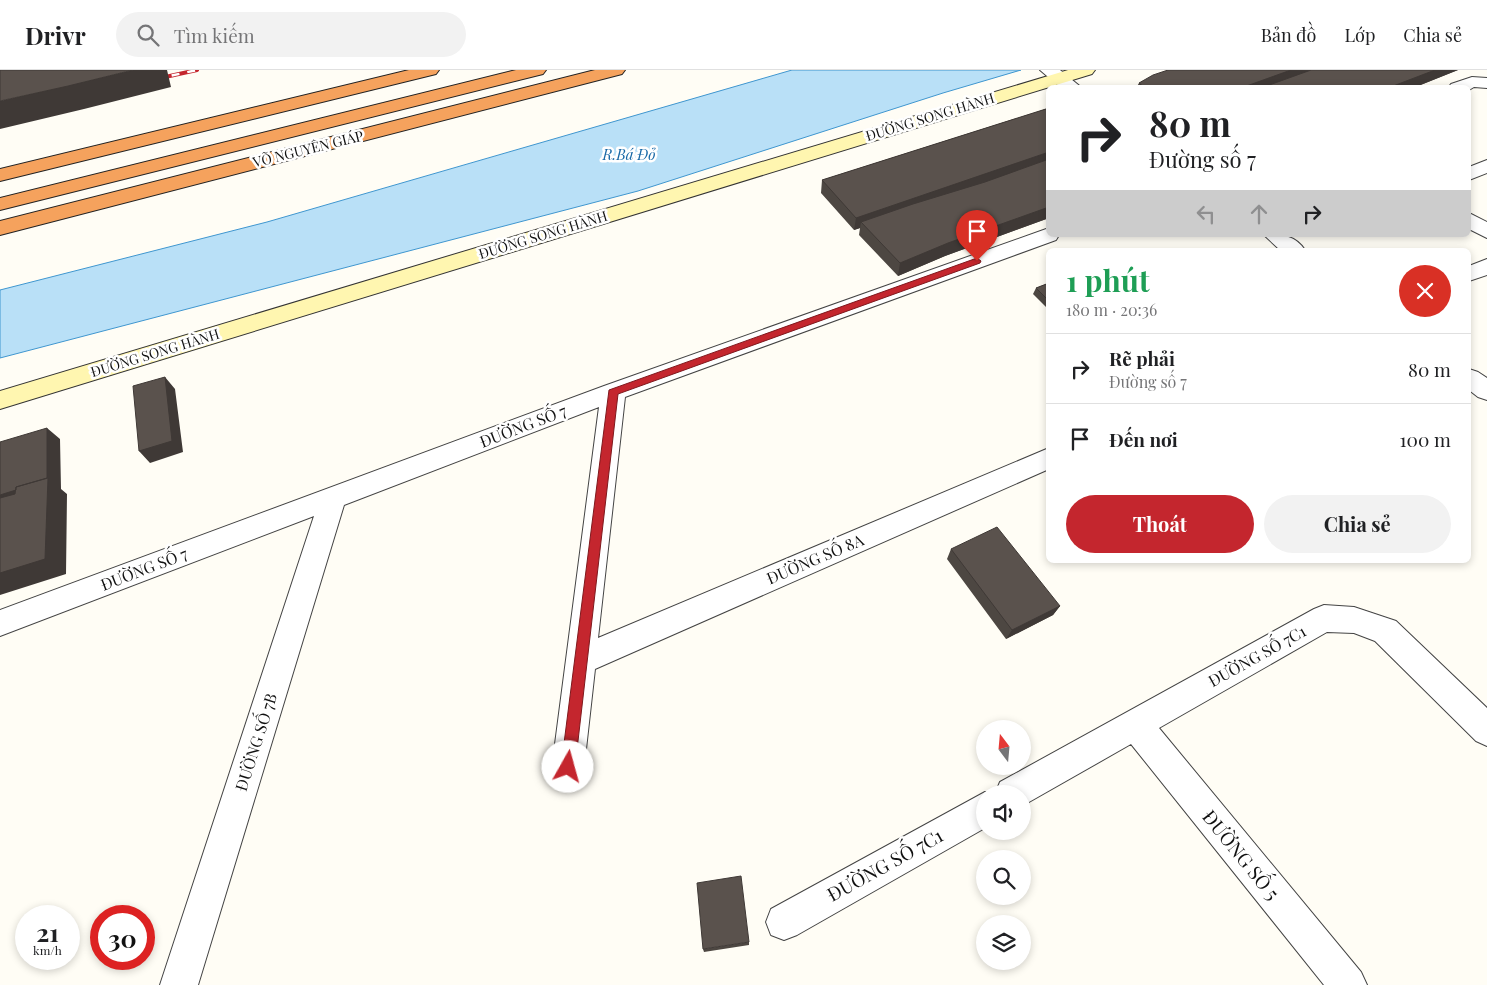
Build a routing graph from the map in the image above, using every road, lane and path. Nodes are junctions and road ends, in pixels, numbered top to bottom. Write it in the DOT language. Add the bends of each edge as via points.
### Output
graph roads {
  1 [pos="430,70"];
  2 [pos="537,70"];
  3 [pos="616,70"];
  4 [pos="1086,70"];
  5 [pos="1060,78"];
  6 [pos="1487,83"];
  7 [pos="1464,85"];
  8 [pos="1487,166"];
  9 [pos="1471,173"];
  10 [pos="0,175"];
  11 [pos="0,204"];
  12 [pos="1471,221"];
  13 [pos="0,228"];
  14 [pos="1487,231"];
  15 [pos="1046,236"];
  16 [pos="1277,237"];
  17 [pos="1291,248"];
  18 [pos="1487,266"];
  19 [pos="1471,273"];
  20 [pos="1471,380"];
  21 [pos="613,392"];
  22 [pos="1487,392"];
  23 [pos="0,400"];
  24 [pos="1046,459"];
  25 [pos="333,498"];
  26 [pos="0,623"];
  27 [pos="581,660"];
  28 [pos="1135,724"];
  29 [pos="1487,730"];
  30 [pos="568,767"];
  31 [pos="1028,785"];
  32 [pos="976,814"];
  33 [pos="784,922"];
  34 [pos="179,985"];
  35 [pos="1348,985"];
  1 -- 10 [label="highway"];
  2 -- 11 [label="highway, VÕ NGUYÊN GIÁP"];
  3 -- 13 [label="highway, VÕ NGUYÊN GIÁP"];
  4 -- 5 [label="main road, ĐƯỜNG SONG HÀNH"];
  5 -- 23 [label="main road, ĐƯỜNG SONG HÀNH"];
  6 -- 7 [label="street"];
  8 -- 9 [label="street"];
  12 -- 14 [label="street"];
  15 -- 21 [label="street, ĐƯỜNG SỐ 7"];
  16 -- 17 [label="street"];
  18 -- 19 [label="street"];
  20 -- 22 [label="street"];
  21 -- 25 [label="street, ĐƯỜNG SỐ 7"];
  21 -- 27 [label="street"];
  24 -- 27 [label="street, ĐƯỜNG SỐ 8A"];
  25 -- 26 [label="street, ĐƯỜNG SỐ 7"];
  25 -- 34 [label="street, ĐƯỜNG SỐ 7B"];
  27 -- 30 [label="street"];
  28 -- 29 [label="street, ĐƯỜNG SỐ 7C1" via="1324,618 1354,620 1385,631"];
  28 -- 31 [label="street, ĐƯỜNG SỐ 7C1"];
  28 -- 35 [label="street, ĐƯỜNG SỐ 5"];
  32 -- 33 [label="street, ĐƯỜNG SỐ 7C1"];
}
